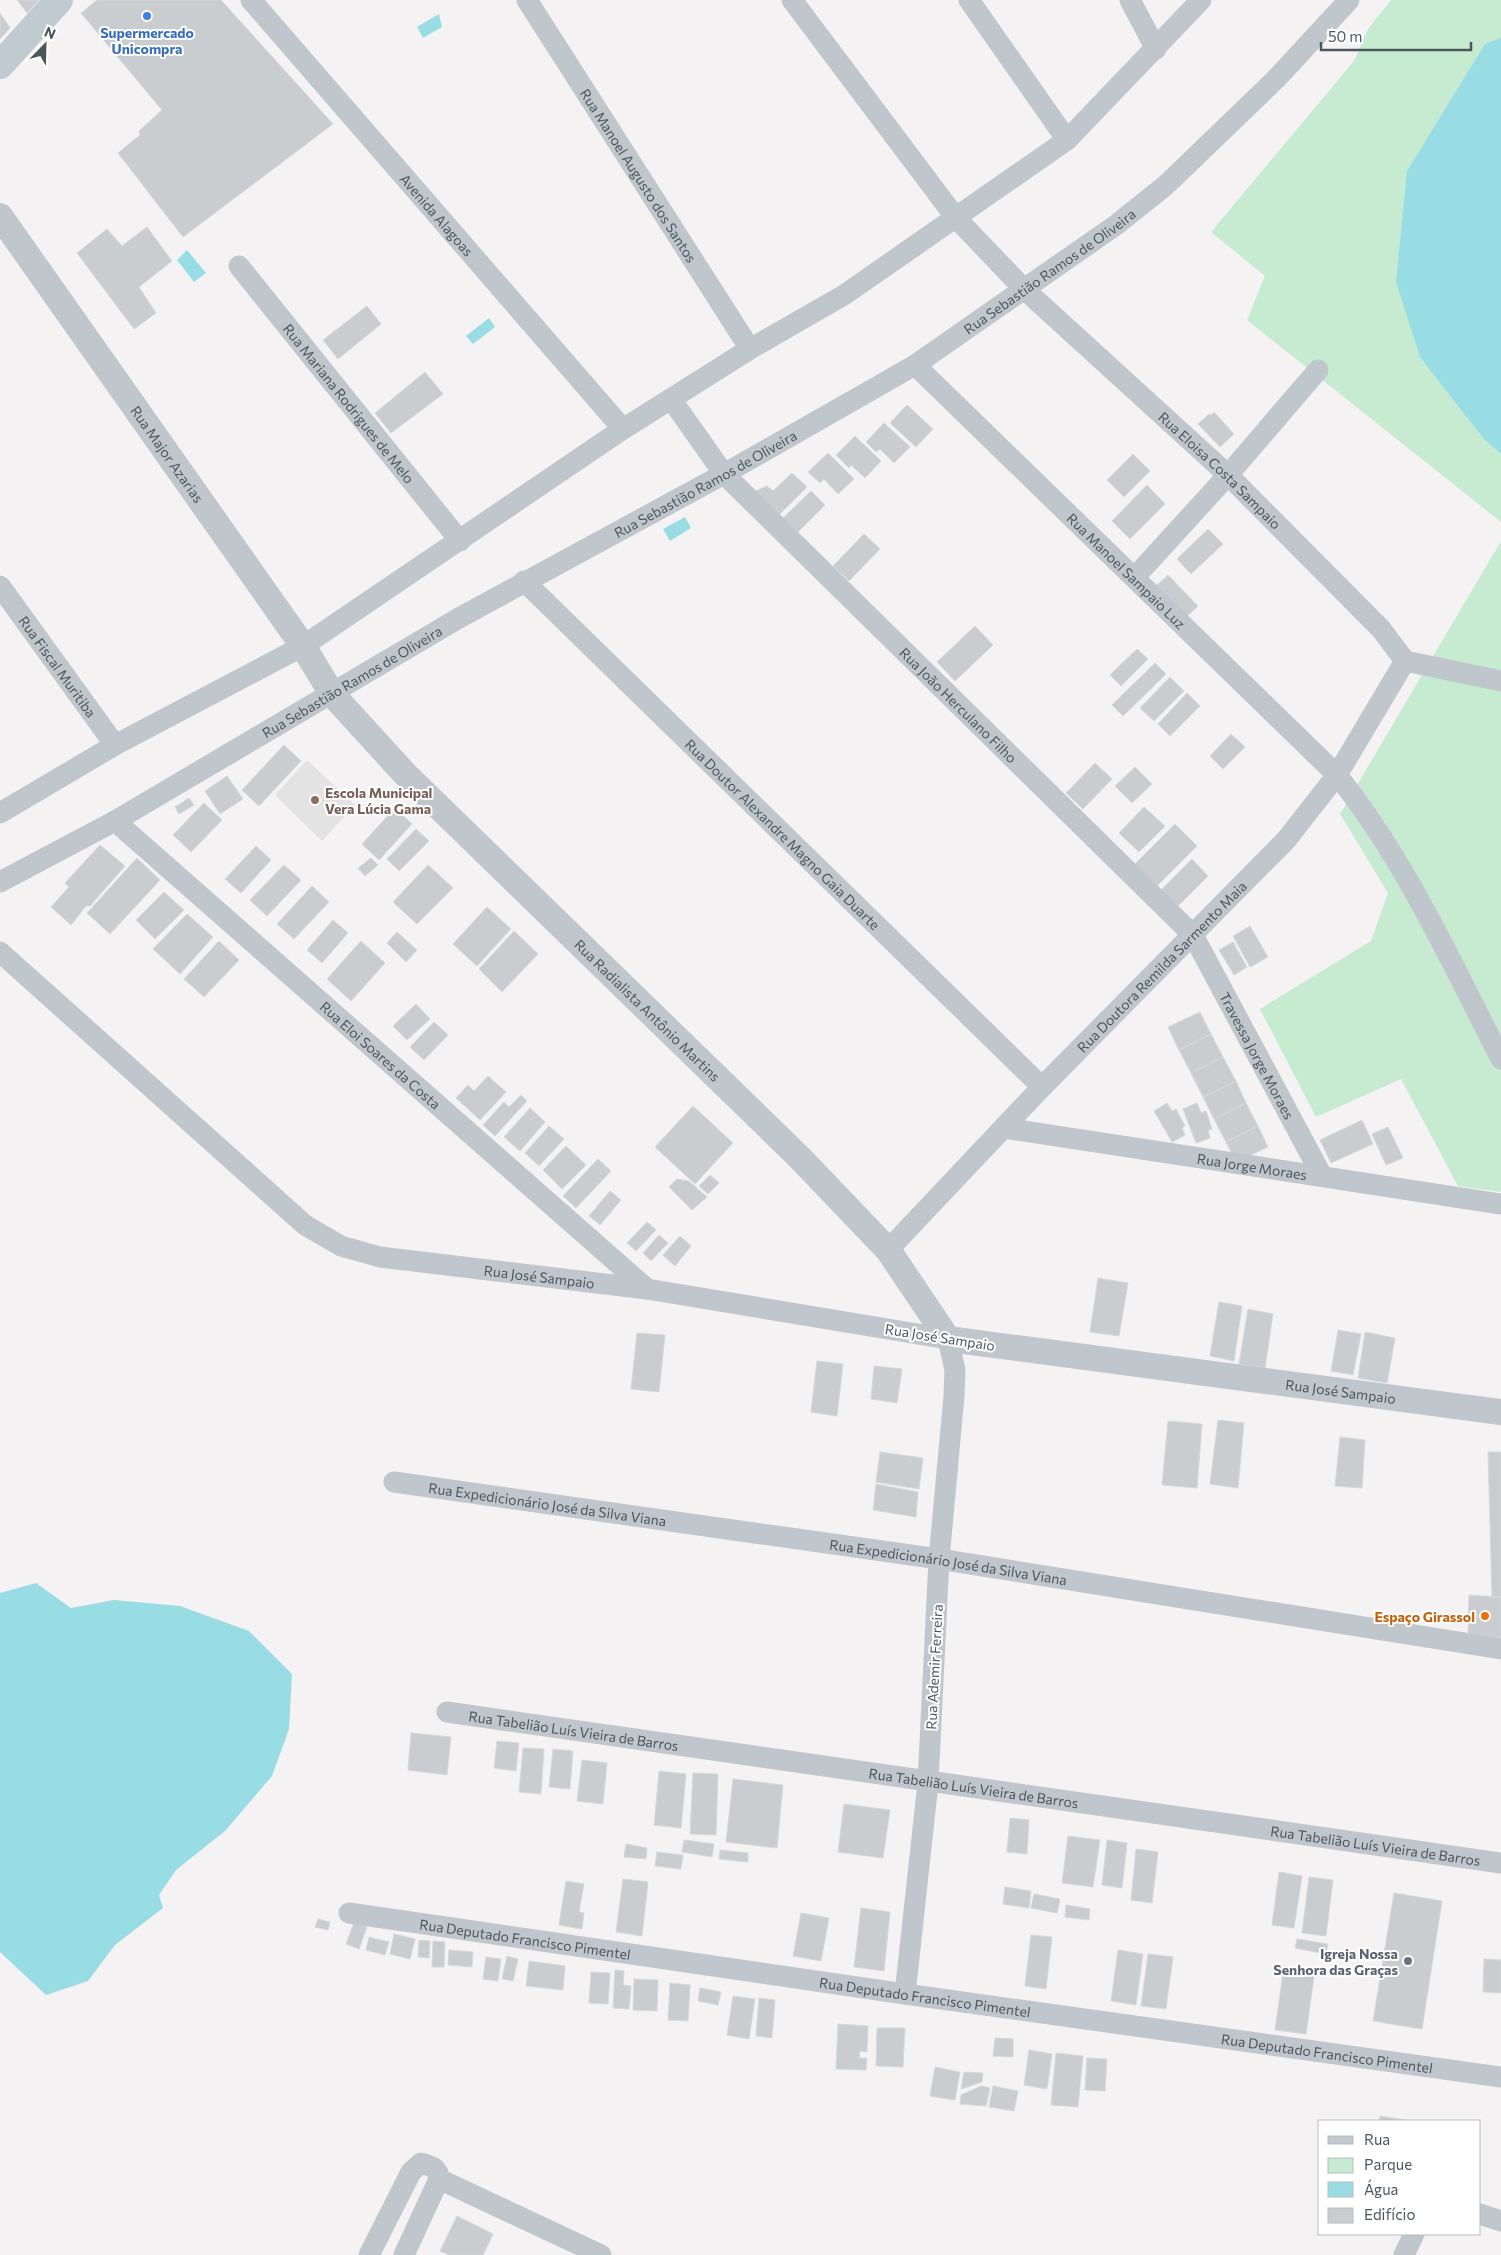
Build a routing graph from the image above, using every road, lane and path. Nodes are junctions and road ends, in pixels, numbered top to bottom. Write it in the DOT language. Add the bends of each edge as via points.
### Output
graph roads {
  1 [pos="59,0"];
  2 [pos="251,0"];
  3 [pos="527,0"];
  4 [pos="792,0"];
  5 [pos="969,0"];
  6 [pos="1130,0"];
  7 [pos="1202,0"];
  8 [pos="1349,0"];
  9 [pos="1156,49"];
  10 [pos="0,64"];
  11 [pos="1067,140"];
  12 [pos="0,216"];
  13 [pos="956,218"];
  14 [pos="239,266"];
  15 [pos="1024,289"];
  16 [pos="750,349"];
  17 [pos="915,365"];
  18 [pos="1318,370"];
  19 [pos="671,399"];
  20 [pos="622,429"];
  21 [pos="724,474"];
  22 [pos="1228,475"];
  23 [pos="460,541"];
  24 [pos="1135,577"];
  25 [pos="524,581"];
  26 [pos="0,586"];
  27 [pos="303,646"];
  28 [pos="1405,661"];
  29 [pos="1501,681"];
  30 [pos="332,694"];
  31 [pos="115,746"];
  32 [pos="1337,775"];
  33 [pos="0,813"];
  34 [pos="115,821"];
  35 [pos="0,882"];
  36 [pos="1193,935"];
  37 [pos="0,952"];
  38 [pos="1501,1059"];
  39 [pos="1042,1087"];
  40 [pos="1004,1128"];
  41 [pos="1322,1176"];
  42 [pos="1501,1204"];
  43 [pos="888,1250"];
  44 [pos="646,1289"];
  45 [pos="948,1339"];
  46 [pos="1501,1412"];
  47 [pos="394,1482"];
  48 [pos="939,1559"];
  49 [pos="1501,1648"];
  50 [pos="447,1712"];
  51 [pos="928,1783"];
  52 [pos="1501,1863"];
  53 [pos="349,1913"];
  54 [pos="905,1994"];
  55 [pos="1501,2077"];
  56 [pos="439,2179"];
  57 [pos="1481,2214"];
  58 [pos="1501,2221"];
  59 [pos="1414,2235"];
  60 [pos="369,2255"];
  61 [pos="404,2255"];
  62 [pos="601,2255"];
  63 [pos="1404,2255"];
  1 -- 10 [label="main road"];
  2 -- 20 [label="street, Avenida Alagoas"];
  3 -- 16 [label="street, Rua Manoel Augusto dos Santos"];
  4 -- 13 [label="street, Rua Eloisa Costa Sampaio"];
  5 -- 11 [label="street"];
  6 -- 9 [label="street"];
  7 -- 9 [label="street"];
  8 -- 15 [label="street, Rua Sebastião Ramos de Oliveira" via="1276,79 1166,185 1116,225"];
  9 -- 11 [label="street"];
  11 -- 13 [label="street"];
  12 -- 27 [label="street, Rua Major Azarias"];
  13 -- 15 [label="street, Rua Eloisa Costa Sampaio"];
  13 -- 16 [label="street" via="844,295"];
  14 -- 23 [label="street, Rua Mariana Rodrigues de Melo"];
  15 -- 17 [label="street, Rua Sebastião Ramos de Oliveira"];
  15 -- 22 [label="street, Rua Eloisa Costa Sampaio"];
  16 -- 19 [label="street"];
  17 -- 21 [label="street, Rua Sebastião Ramos de Oliveira"];
  17 -- 24 [label="street, Rua Manoel Sampaio Luz"];
  18 -- 22 [label="street"];
  19 -- 20 [label="street"];
  19 -- 21 [label="street, Rua João Herculano Filho"];
  20 -- 23 [label="street"];
  21 -- 25 [label="street, Rua Sebastião Ramos de Oliveira"];
  21 -- 36 [label="street, Rua João Herculano Filho"];
  22 -- 24 [label="street"];
  22 -- 28 [label="street, Rua Eloisa Costa Sampaio" via="1381,629"];
  23 -- 27 [label="street"];
  24 -- 32 [label="street, Rua Manoel Sampaio Luz"];
  25 -- 30 [label="street, Rua Sebastião Ramos de Oliveira"];
  25 -- 39 [label="street, Rua Doutor Alexandre Magno Gaia Duarte"];
  26 -- 31 [label="street, Rua Fiscal Muritiba"];
  27 -- 30 [label="street, Rua Major Azarias"];
  27 -- 31 [label="street"];
  28 -- 29 [label="street"];
  28 -- 32 [label="street, Rua Doutora Remilda Sarmento Maia"];
  30 -- 34 [label="street, Rua Sebastião Ramos de Oliveira"];
  30 -- 43 [label="street, Rua Radialista Antônio Martins" via="406,774 799,1156"];
  31 -- 33 [label="street"];
  32 -- 36 [label="street, Rua Doutora Remilda Sarmento Maia" via="1286,840"];
  32 -- 38 [label="street, Rua Manoel Sampaio Luz" via="1364,808 1418,897"];
  34 -- 35 [label="street, Rua Sebastião Ramos de Oliveira"];
  34 -- 44 [label="street, Rua Eloi Soares da Costa"];
  36 -- 39 [label="street, Rua Doutora Remilda Sarmento Maia"];
  36 -- 41 [label="street, Travessa Jorge Moraes"];
  37 -- 44 [label="street, Rua José Sampaio" via="305,1225 341,1246 380,1257"];
  39 -- 40 [label="street, Rua Doutora Remilda Sarmento Maia"];
  40 -- 41 [label="street, Rua Jorge Moraes"];
  40 -- 43 [label="street, Rua Doutora Remilda Sarmento Maia"];
  41 -- 42 [label="street, Rua Jorge Moraes"];
  43 -- 45 [label="street, Rua Radialista Antônio Martins"];
  44 -- 45 [label="street, Rua José Sampaio"];
  45 -- 46 [label="street, Rua José Sampaio"];
  45 -- 48 [label="street, Rua Ademir Ferreira" via="954,1370 954,1396"];
  47 -- 48 [label="street, Rua Expedicionário José da Silva Viana"];
  48 -- 49 [label="street, Rua Expedicionário José da Silva Viana"];
  48 -- 51 [label="street, Rua Ademir Ferreira"];
  50 -- 51 [label="street, Rua Tabelião Luís Vieira de Barros"];
  51 -- 52 [label="street, Rua Tabelião Luís Vieira de Barros"];
  51 -- 54 [label="street, Rua Ademir Ferreira"];
  53 -- 54 [label="street, Rua Deputado Francisco Pimentel"];
  54 -- 55 [label="street, Rua Deputado Francisco Pimentel"];
  56 -- 60 [label="street" via="433,2167 422,2163 411,2172"];
  56 -- 61 [label="street"];
  56 -- 62 [label="street"];
  57 -- 58 [label="street"];
  59 -- 63 [label="street"];
}
